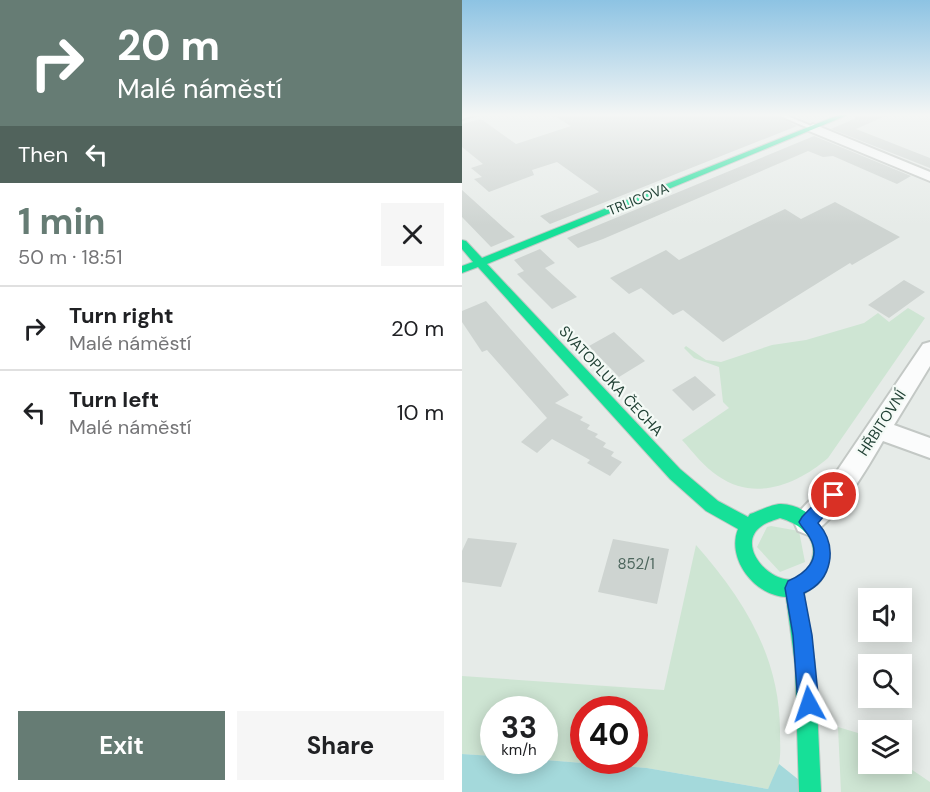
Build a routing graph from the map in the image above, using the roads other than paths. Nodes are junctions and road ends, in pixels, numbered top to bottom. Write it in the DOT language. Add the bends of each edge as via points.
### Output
graph roads {
  1 [pos="756,151"];
  2 [pos="868,151"];
  3 [pos="930,177"];
  4 [pos="462,243"];
  5 [pos="480,263"];
  6 [pos="462,270"];
  7 [pos="930,349"];
  8 [pos="877,429"];
  9 [pos="930,448"];
  10 [pos="808,522"];
  11 [pos="749,526"];
  12 [pos="794,588"];
  13 [pos="810,792"];
  1 -- 5 [label="street, TRLICOVA"];
  2 -- 3 [label="street"];
  4 -- 5 [label="street, SVATOPLUKA ČECHA"];
  5 -- 6 [label="street, TRLICOVA"];
  5 -- 11 [label="street, SVATOPLUKA ČECHA" via="675,474 712,506"];
  7 -- 8 [label="street, HŘBITOVNÍ"];
  8 -- 9 [label="street"];
  8 -- 10 [label="street, HŘBITOVNÍ" via="846,479"];
  10 -- 11 [label="street" via="780,511 759,516"];
  10 -- 12 [label="street" via="821,542 823,557 814,577"];
  11 -- 12 [label="street" via="743,546 751,568 770,584"];
  12 -- 13 [label="street" via="803,635"];
}
